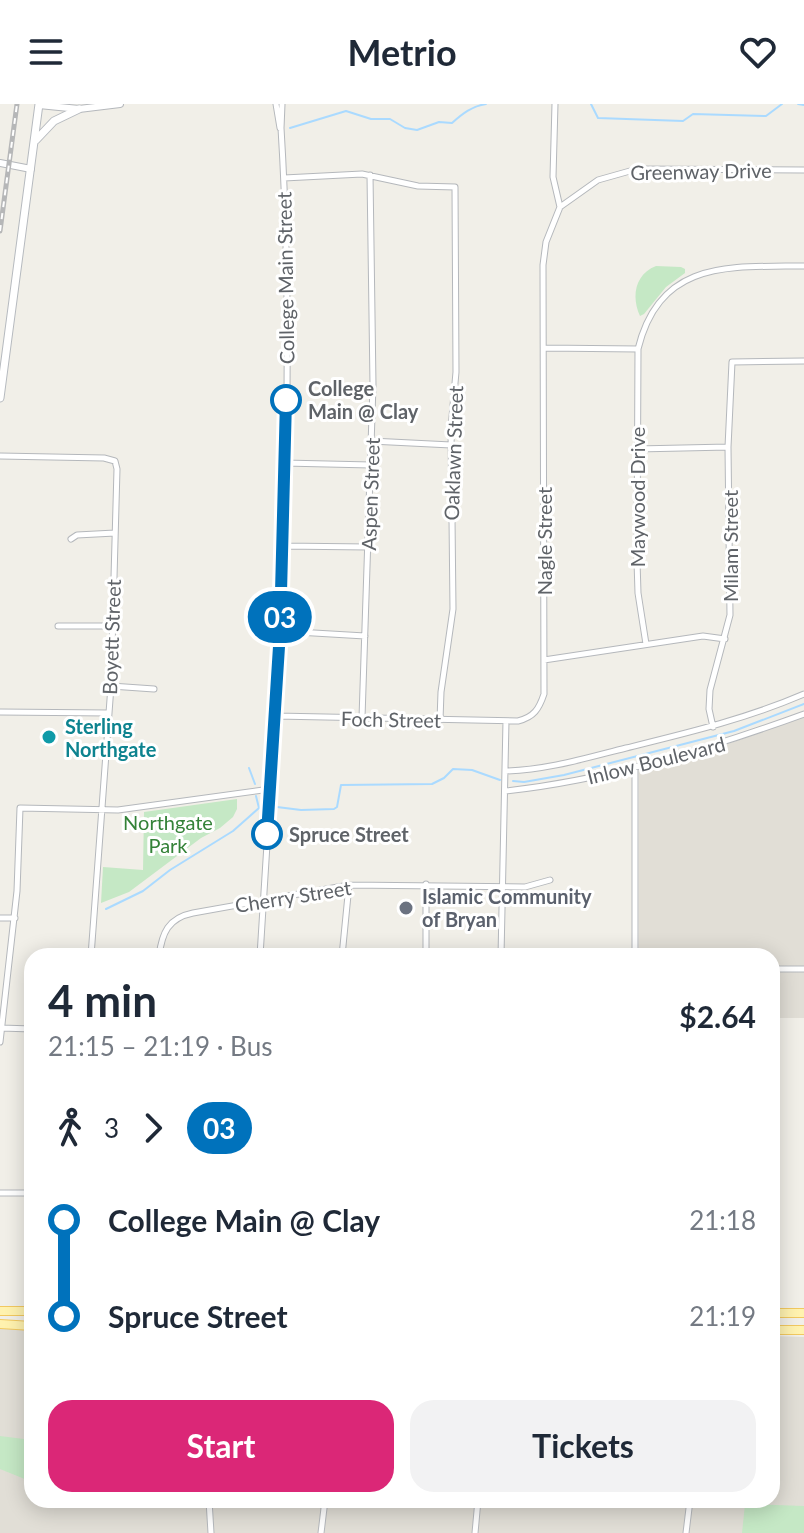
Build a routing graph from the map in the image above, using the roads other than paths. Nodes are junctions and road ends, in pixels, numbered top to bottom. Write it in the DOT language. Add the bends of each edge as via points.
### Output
graph roads {
  1 [pos="39,104"];
  2 [pos="70,104"];
  3 [pos="120,104"];
  4 [pos="276,104"];
  5 [pos="282,104"];
  6 [pos="555,104"];
  7 [pos="79,109"];
  8 [pos="281,128"];
  9 [pos="34,142"];
  10 [pos="0,163"];
  11 [pos="31,169"];
  12 [pos="804,170"];
  13 [pos="370,175"];
  14 [pos="284,178"];
  15 [pos="560,207"];
  16 [pos="804,266"];
  17 [pos="544,348"];
  18 [pos="638,349"];
  19 [pos="804,361"];
  20 [pos="0,398"];
  21 [pos="371,441"];
  22 [pos="451,445"];
  23 [pos="728,447"];
  24 [pos="637,449"];
  25 [pos="0,456"];
  26 [pos="284,463"];
  27 [pos="371,465"];
  28 [pos="115,533"];
  29 [pos="71,539"];
  30 [pos="282,546"];
  31 [pos="368,547"];
  32 [pos="58,626"];
  33 [pos="112,626"];
  34 [pos="280,631"];
  35 [pos="365,636"];
  36 [pos="725,639"];
  37 [pos="646,644"];
  38 [pos="544,660"];
  39 [pos="111,686"];
  40 [pos="154,689"];
  41 [pos="804,694"];
  42 [pos="0,712"];
  43 [pos="108,713"];
  44 [pos="804,714"];
  45 [pos="276,716"];
  46 [pos="362,718"];
  47 [pos="440,720"];
  48 [pos="506,721"];
  49 [pos="713,727"];
  50 [pos="635,766"];
  51 [pos="505,771"];
  52 [pos="270,789"];
  53 [pos="505,791"];
  54 [pos="101,809"];
  55 [pos="550,880"];
  56 [pos="426,884"];
  57 [pos="349,885"];
  58 [pos="501,886"];
  59 [pos="264,900"];
  60 [pos="0,918"];
  61 [pos="15,918"];
  62 [pos="92,948"];
  63 [pos="161,948"];
  64 [pos="261,948"];
  65 [pos="343,948"];
  66 [pos="426,948"];
  67 [pos="501,948"];
  68 [pos="635,948"];
  69 [pos="780,969"];
  70 [pos="804,969"];
  71 [pos="1,1028"];
  72 [pos="24,1029"];
  73 [pos="0,1042"];
  74 [pos="0,1193"];
  75 [pos="24,1193"];
  76 [pos="0,1311"];
  77 [pos="24,1311"];
  78 [pos="780,1313"];
  79 [pos="804,1313"];
  80 [pos="0,1324"];
  81 [pos="24,1326"];
  82 [pos="780,1330"];
  83 [pos="804,1330"];
  84 [pos="209,1508"];
  85 [pos="324,1508"];
  86 [pos="477,1508"];
  87 [pos="689,1508"];
  88 [pos="211,1533"];
  89 [pos="321,1533"];
  90 [pos="475,1533"];
  91 [pos="686,1533"];
  1 -- 7 [label="street"];
  1 -- 9 [label="main road"];
  2 -- 7 [label="main road"];
  3 -- 7 [label="street"];
  4 -- 8 [label="street, College Main Street"];
  5 -- 8 [label="street, College Main Street"];
  6 -- 15 [label="street, Nagle Street" via="553,177"];
  7 -- 9 [label="main road" via="54,121"];
  8 -- 14 [label="street, College Main Street"];
  9 -- 11 [label="main road"];
  10 -- 11 [label="street"];
  11 -- 20 [label="main road"];
  12 -- 15 [label="street, Greenway Drive" via="637,169 598,180"];
  13 -- 14 [label="street"];
  13 -- 21 [label="street, Aspen Street"];
  13 -- 22 [label="street, Oaklawn Street" via="418,186 455,187"];
  14 -- 26 [label="street, College Main Street"];
  15 -- 17 [label="street, Nagle Street" via="543,256"];
  16 -- 18 [label="street" via="722,268 694,275 662,301 646,324"];
  17 -- 18 [label="street"];
  17 -- 38 [label="street, Nagle Street"];
  18 -- 24 [label="street, Maywood Drive"];
  19 -- 23 [label="street, Milam Street" via="732,362"];
  21 -- 22 [label="street"];
  21 -- 27 [label="street, Aspen Street"];
  22 -- 47 [label="street, Oaklawn Street" via="453,609"];
  23 -- 24 [label="street"];
  23 -- 36 [label="street, Milam Street" via="730,615"];
  24 -- 37 [label="street, Maywood Drive" via="638,593"];
  25 -- 28 [label="street, Boyett Street" via="115,461"];
  26 -- 27 [label="street"];
  26 -- 30 [label="street, College Main Street"];
  27 -- 31 [label="street, Aspen Street"];
  28 -- 29 [label="street"];
  28 -- 33 [label="street, Boyett Street"];
  30 -- 31 [label="street"];
  30 -- 34 [label="street, College Main Street"];
  31 -- 35 [label="street, Aspen Street"];
  32 -- 33 [label="street"];
  33 -- 39 [label="street, Boyett Street"];
  34 -- 35 [label="street"];
  34 -- 45 [label="street, College Main Street"];
  35 -- 46 [label="street, Aspen Street"];
  36 -- 37 [label="street" via="703,636"];
  36 -- 49 [label="street, Milam Street" via="710,690"];
  37 -- 38 [label="street"];
  38 -- 48 [label="street, Nagle Street" via="544,694 537,711 529,718"];
  39 -- 40 [label="street"];
  39 -- 43 [label="street, Boyett Street"];
  41 -- 49 [label="street, Inlow Boulevard"];
  42 -- 43 [label="street"];
  43 -- 54 [label="street, Boyett Street"];
  44 -- 50 [label="street, Inlow Boulevard" via="718,745"];
  45 -- 46 [label="street, Foch Street"];
  45 -- 52 [label="street, College Main Street"];
  46 -- 47 [label="street, Foch Street"];
  47 -- 48 [label="street, Foch Street"];
  48 -- 51 [label="street"];
  49 -- 51 [label="street, Inlow Boulevard" via="554,766"];
  50 -- 53 [label="street, Inlow Boulevard"];
  50 -- 68 [label="street"];
  51 -- 53 [label="street"];
  52 -- 54 [label="street"];
  52 -- 59 [label="street, College Main Street"];
  53 -- 58 [label="street"];
  54 -- 61 [label="street" via="20,808"];
  54 -- 62 [label="street, Boyett Street"];
  55 -- 58 [label="street, Cherry Street"];
  56 -- 57 [label="street, Cherry Street"];
  56 -- 58 [label="street, Cherry Street"];
  56 -- 66 [label="street"];
  57 -- 59 [label="street, Cherry Street"];
  57 -- 65 [label="street"];
  58 -- 67 [label="street"];
  59 -- 63 [label="street, Cherry Street" via="176,918 165,930"];
  59 -- 64 [label="street, College Main Street"];
  60 -- 61 [label="street"];
  61 -- 71 [label="street"];
  69 -- 70 [label="street"];
  71 -- 72 [label="street"];
  71 -- 73 [label="street"];
  74 -- 75 [label="street"];
  76 -- 77 [label="main road"];
  78 -- 79 [label="main road"];
  80 -- 81 [label="main road"];
  82 -- 83 [label="main road"];
  84 -- 88 [label="street"];
  85 -- 89 [label="street"];
  86 -- 90 [label="street"];
  87 -- 91 [label="street"];
}
